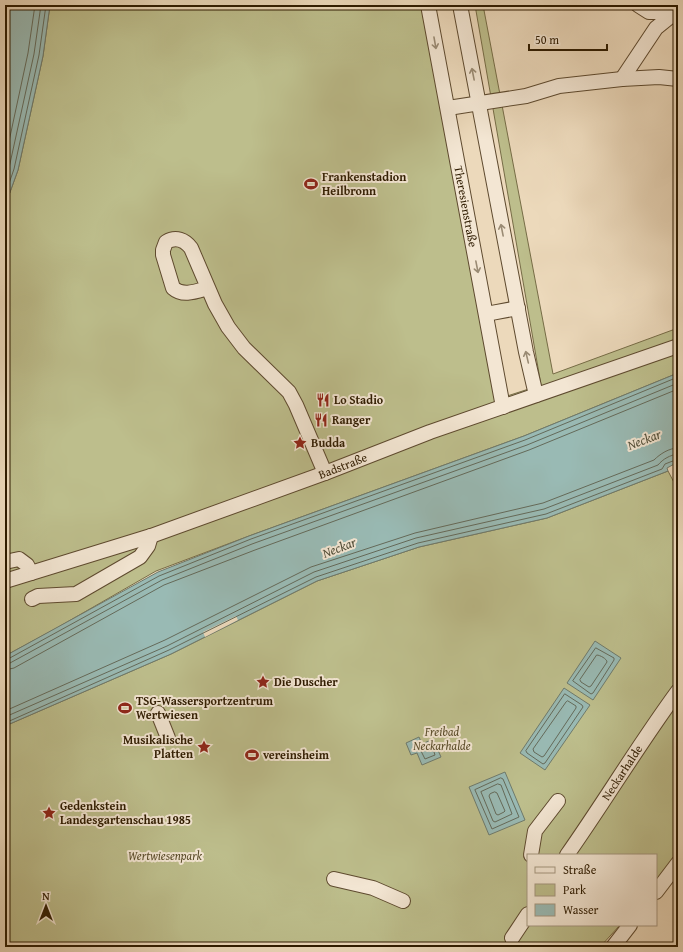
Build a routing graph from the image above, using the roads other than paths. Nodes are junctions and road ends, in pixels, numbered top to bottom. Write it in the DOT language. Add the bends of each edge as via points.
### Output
graph roads {
  1 [pos="428,5"];
  2 [pos="460,5"];
  3 [pos="638,5"];
  4 [pos="678,10"];
  5 [pos="622,79"];
  6 [pos="678,79"];
  7 [pos="478,104"];
  8 [pos="448,108"];
  9 [pos="208,288"];
  10 [pos="518,308"];
  11 [pos="486,314"];
  12 [pos="678,346"];
  13 [pos="536,395"];
  14 [pos="503,407"];
  15 [pos="325,473"];
  16 [pos="151,536"];
  17 [pos="5,562"];
  18 [pos="31,573"];
  19 [pos="5,582"];
  20 [pos="32,598"];
  21 [pos="678,691"];
  22 [pos="158,713"];
  23 [pos="168,738"];
  24 [pos="558,801"];
  25 [pos="531,854"];
  26 [pos="568,854"];
  27 [pos="678,865"];
  28 [pos="334,879"];
  29 [pos="657,891"];
  30 [pos="402,901"];
  31 [pos="527,916"];
  32 [pos="629,926"];
  33 [pos="512,938"];
  34 [pos="618,945"];
  1 -- 8 [label="street, Theresienstraße, one-way"];
  7 -- 2 [label="street, one-way"];
  3 -- 4 [label="street" via="649,12"];
  4 -- 5 [label="street" via="656,28"];
  5 -- 6 [label="street"];
  5 -- 7 [label="street" via="558,86 526,96"];
  7 -- 8 [label="street"];
  10 -- 7 [label="street, one-way"];
  8 -- 11 [label="street, Theresienstraße, one-way"];
  9 -- 15 [label="street" via="235,336 289,392"];
  10 -- 11 [label="street"];
  13 -- 10 [label="street, one-way"];
  11 -- 14 [label="street, Theresienstraße"];
  12 -- 13 [label="street, Badstraße"];
  13 -- 14 [label="street, Badstraße"];
  14 -- 15 [label="street, Badstraße"];
  15 -- 16 [label="street, Badstraße"];
  16 -- 18 [label="street, Badstraße"];
  16 -- 20 [label="street" via="140,557 76,594"];
  17 -- 18 [label="street" via="19,560 27,565"];
  18 -- 19 [label="street, Badstraße"];
  21 -- 26 [label="street, Neckarhalde"];
  22 -- 23 [label="street"];
  24 -- 25 [label="street" via="535,831"];
  27 -- 29 [label="street"];
  28 -- 30 [label="street" via="373,888"];
  31 -- 33 [label="street"];
  32 -- 34 [label="street"];
}
